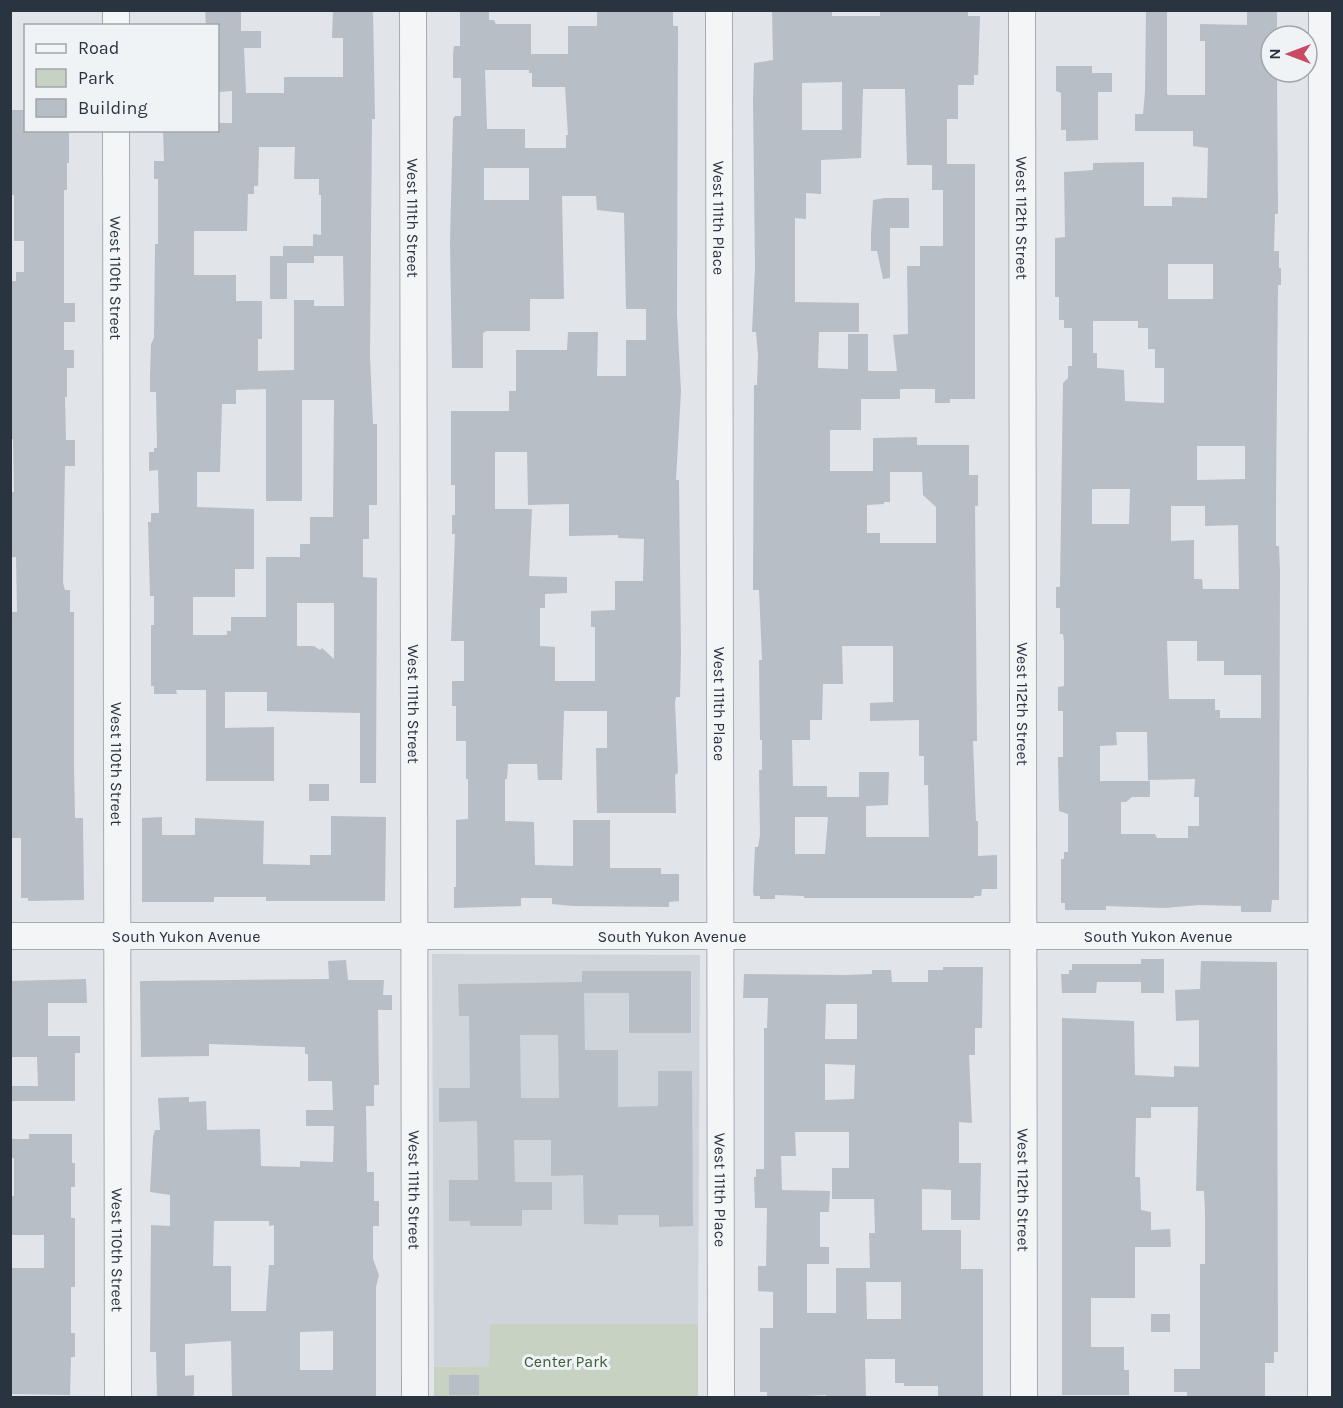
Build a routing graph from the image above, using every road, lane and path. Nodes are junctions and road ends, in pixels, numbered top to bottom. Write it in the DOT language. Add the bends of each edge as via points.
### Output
graph roads {
  1 [pos="413,10"];
  2 [pos="719,10"];
  3 [pos="1022,10"];
  4 [pos="1322,10"];
  5 [pos="116,132"];
  6 [pos="1023,934"];
  7 [pos="117,935"];
  8 [pos="720,935"];
  9 [pos="1326,935"];
  10 [pos="10,936"];
  11 [pos="414,936"];
  12 [pos="118,1398"];
  13 [pos="415,1398"];
  14 [pos="721,1398"];
  15 [pos="1024,1398"];
  16 [pos="1321,1398"];
  1 -- 11 [label="street, West 111th Street"];
  2 -- 8 [label="street, West 111th Place"];
  3 -- 6 [label="street, West 112th Street"];
  4 -- 9 [label="street"];
  5 -- 7 [label="street, West 110th Street"];
  6 -- 8 [label="street, South Yukon Avenue"];
  6 -- 9 [label="street, South Yukon Avenue"];
  6 -- 15 [label="street, West 112th Street"];
  7 -- 10 [label="street, South Yukon Avenue"];
  7 -- 11 [label="street, South Yukon Avenue"];
  7 -- 12 [label="street, West 110th Street"];
  8 -- 11 [label="street, South Yukon Avenue"];
  8 -- 14 [label="street, West 111th Place"];
  9 -- 16 [label="street"];
  11 -- 13 [label="street, West 111th Street"];
}
